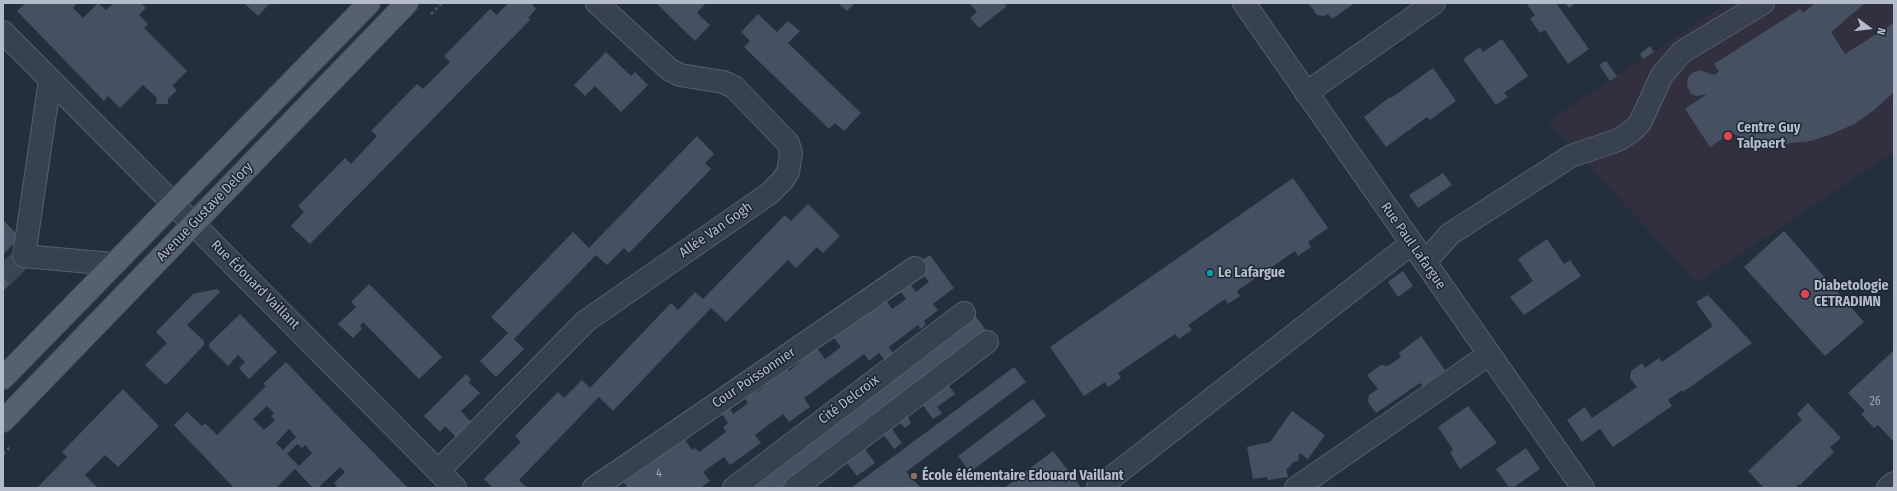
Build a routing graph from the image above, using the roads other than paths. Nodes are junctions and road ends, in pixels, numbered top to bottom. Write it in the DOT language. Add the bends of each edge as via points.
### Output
graph roads {
  1 [pos="369,3"];
  2 [pos="407,3"];
  3 [pos="596,3"];
  4 [pos="1244,3"];
  5 [pos="1434,3"];
  6 [pos="1763,3"];
  7 [pos="3,32"];
  8 [pos="50,80"];
  9 [pos="1306,93"];
  10 [pos="174,203"];
  11 [pos="193,223"];
  12 [pos="1412,244"];
  13 [pos="1425,262"];
  14 [pos="112,264"];
  15 [pos="915,268"];
  16 [pos="964,313"];
  17 [pos="987,342"];
  18 [pos="1488,355"];
  19 [pos="3,378"];
  20 [pos="3,420"];
  21 [pos="439,470"];
  22 [pos="1894,483"];
  23 [pos="455,488"];
  24 [pos="594,488"];
  25 [pos="734,488"];
  26 [pos="795,488"];
  27 [pos="1098,488"];
  28 [pos="1296,488"];
  29 [pos="1583,488"];
  30 [pos="1888,488"];
  1 -- 10 [label="main road, Avenue Gustave Delory"];
  2 -- 11 [label="main road, Avenue Gustave Delory"];
  3 -- 21 [label="street, Allée Van Gogh" via="670,70 680,75 723,82 734,87 788,143 792,152 788,172 770,193 586,321"];
  4 -- 9 [label="street, Rue Paul Lafargue"];
  5 -- 9 [label="street"];
  6 -- 13 [label="street" via="1682,52 1662,75 1640,123 1632,131 1618,140 1571,156 1450,234"];
  7 -- 8 [label="street, Rue Édouard Vaillant"];
  8 -- 10 [label="street, Rue Édouard Vaillant"];
  8 -- 14 [label="street" via="24,256"];
  9 -- 12 [label="street, Rue Paul Lafargue"];
  10 -- 11 [label="street, Rue Édouard Vaillant"];
  10 -- 14 [label="main road, Avenue Gustave Delory"];
  11 -- 20 [label="main road, Avenue Gustave Delory"];
  11 -- 21 [label="street, Rue Édouard Vaillant"];
  12 -- 13 [label="street, Rue Paul Lafargue"];
  12 -- 27 [label="street"];
  13 -- 18 [label="street, Rue Paul Lafargue"];
  14 -- 19 [label="main road, Avenue Gustave Delory"];
  15 -- 24 [label="street, Cour Poissonnier"];
  16 -- 25 [label="street, Cité Delcroix"];
  17 -- 26 [label="street"];
  18 -- 28 [label="street"];
  18 -- 29 [label="street, Rue Paul Lafargue"];
  21 -- 23 [label="street, Rue Édouard Vaillant"];
  22 -- 30 [label="street"];
}
